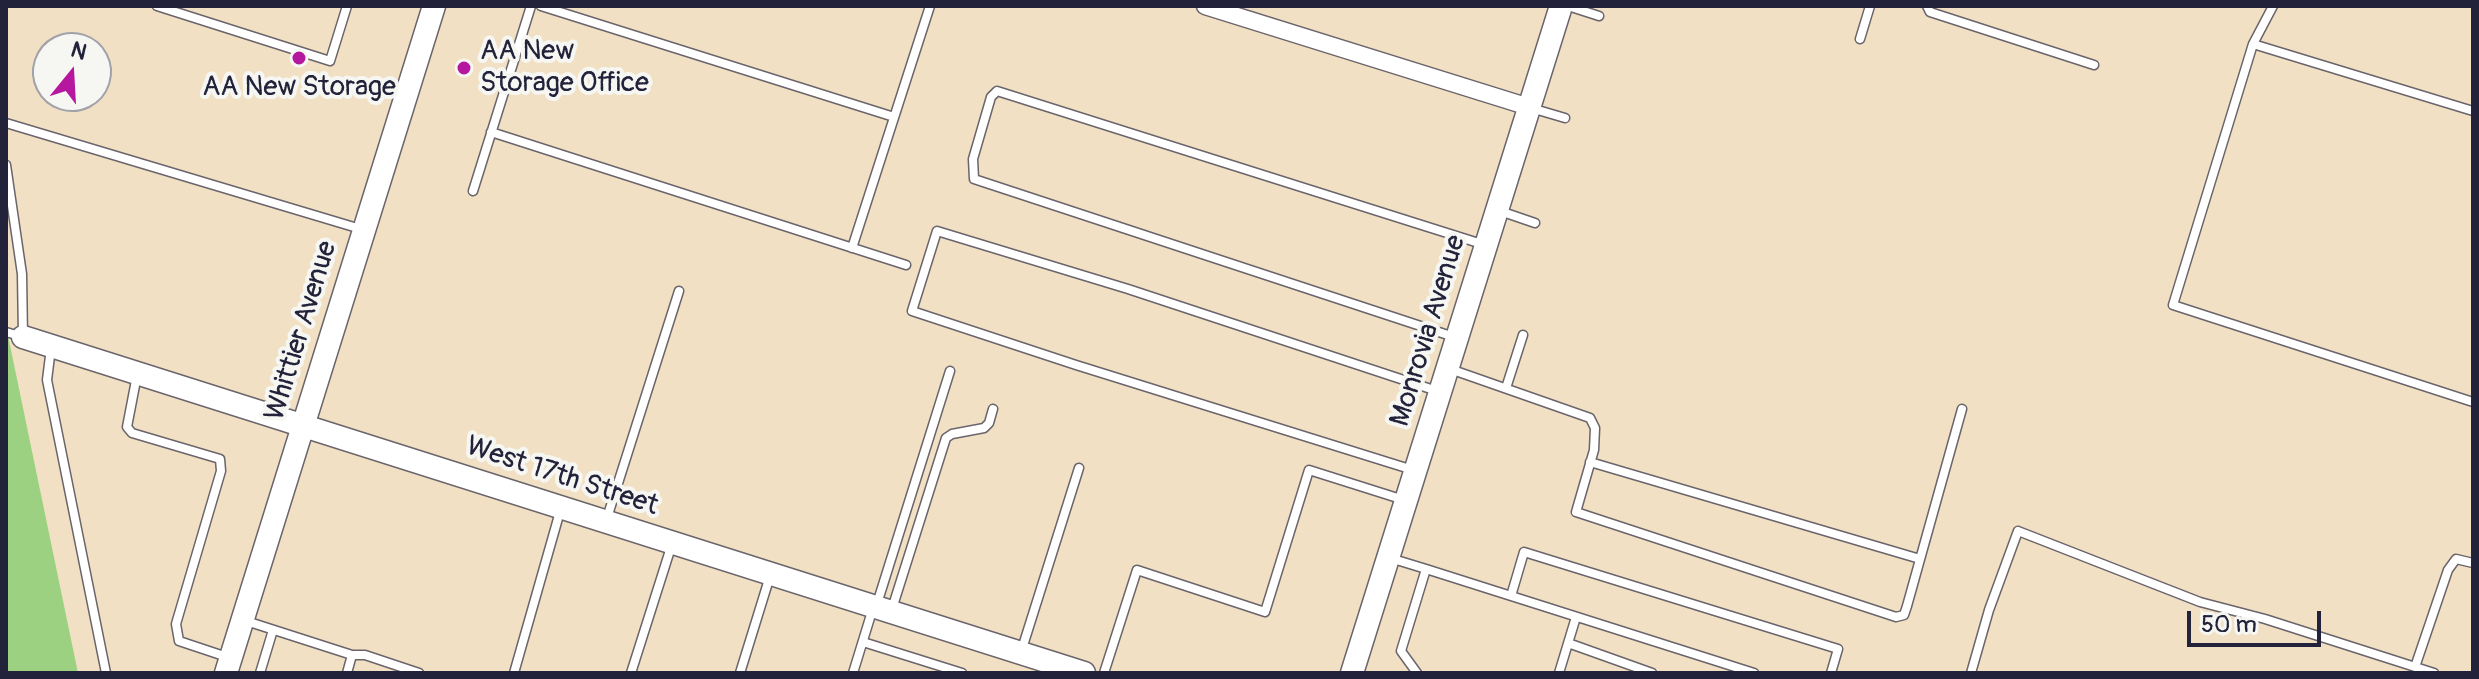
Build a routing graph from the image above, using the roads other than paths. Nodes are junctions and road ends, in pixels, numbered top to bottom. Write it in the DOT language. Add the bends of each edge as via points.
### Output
graph roads {
  1 [pos="157,6"];
  2 [pos="347,6"];
  3 [pos="434,6"];
  4 [pos="531,6"];
  5 [pos="541,6"];
  6 [pos="930,6"];
  7 [pos="1205,6"];
  8 [pos="1561,6"];
  9 [pos="1568,6"];
  10 [pos="1870,6"];
  11 [pos="1927,6"];
  12 [pos="2273,6"];
  13 [pos="1599,16"];
  14 [pos="1860,39"];
  15 [pos="2253,44"];
  16 [pos="2094,65"];
  17 [pos="1529,107"];
  18 [pos="2473,111"];
  19 [pos="894,117"];
  20 [pos="1565,118"];
  21 [pos="6,123"];
  22 [pos="491,132"];
  23 [pos="6,165"];
  24 [pos="473,191"];
  25 [pos="1497,210"];
  26 [pos="1535,223"];
  27 [pos="365,230"];
  28 [pos="1486,245"];
  29 [pos="852,248"];
  30 [pos="906,265"];
  31 [pos="679,291"];
  32 [pos="14,335"];
  33 [pos="1523,335"];
  34 [pos="1459,338"];
  35 [pos="51,348"];
  36 [pos="1449,369"];
  37 [pos="950,371"];
  38 [pos="137,375"];
  39 [pos="1506,388"];
  40 [pos="1442,392"];
  41 [pos="2473,402"];
  42 [pos="993,409"];
  43 [pos="1962,409"];
  44 [pos="304,426"];
  45 [pos="1590,462"];
  46 [pos="1079,468"];
  47 [pos="1417,471"];
  48 [pos="1407,501"];
  49 [pos="561,507"];
  50 [pos="606,522"];
  51 [pos="672,543"];
  52 [pos="1389,558"];
  53 [pos="1920,559"];
  54 [pos="2473,563"];
  55 [pos="1426,569"];
  56 [pos="770,575"];
  57 [pos="1511,596"];
  58 [pos="880,609"];
  59 [pos="1576,617"];
  60 [pos="242,620"];
  61 [pos="273,630"];
  62 [pos="863,642"];
  63 [pos="1568,643"];
  64 [pos="1021,653"];
  65 [pos="352,655"];
  66 [pos="228,666"];
  67 [pos="2415,667"];
  68 [pos="106,673"];
  69 [pos="260,673"];
  70 [pos="347,673"];
  71 [pos="419,673"];
  72 [pos="514,673"];
  73 [pos="631,673"];
  74 [pos="740,673"];
  75 [pos="853,673"];
  76 [pos="962,673"];
  77 [pos="1084,673"];
  78 [pos="1104,673"];
  79 [pos="1352,673"];
  80 [pos="1417,673"];
  81 [pos="1559,673"];
  82 [pos="1652,673"];
  83 [pos="1754,673"];
  84 [pos="1831,673"];
  85 [pos="1971,673"];
  86 [pos="2434,673"];
  1 -- 2 [label="lane" via="330,61"];
  3 -- 27 [label="street, Whittier Avenue"];
  4 -- 22 [label="lane"];
  5 -- 19 [label="lane"];
  6 -- 19 [label="lane"];
  7 -- 17 [label="street"];
  8 -- 17 [label="street, Monrovia Avenue"];
  9 -- 13 [label="lane"];
  10 -- 14 [label="lane"];
  11 -- 16 [label="lane" via="1930,12"];
  12 -- 15 [label="lane"];
  15 -- 18 [label="lane"];
  15 -- 41 [label="lane" via="2173,305"];
  17 -- 20 [label="lane"];
  17 -- 25 [label="street, Monrovia Avenue"];
  19 -- 29 [label="lane"];
  21 -- 27 [label="lane"];
  22 -- 24 [label="lane"];
  22 -- 29 [label="lane"];
  23 -- 32 [label="lane" via="22,274"];
  25 -- 26 [label="lane"];
  25 -- 28 [label="street, Monrovia Avenue"];
  27 -- 44 [label="street, Whittier Avenue"];
  28 -- 34 [label="street, Monrovia Avenue"];
  28 -- 34 [label="lane" via="997,91 991,97 973,159 974,179"];
  29 -- 30 [label="lane"];
  31 -- 50 [label="lane"];
  32 -- 35 [label="street, West 17th Street"];
  33 -- 39 [label="lane"];
  34 -- 36 [label="street, Monrovia Avenue"];
  35 -- 38 [label="street, West 17th Street"];
  35 -- 68 [label="lane" via="47,380"];
  36 -- 39 [label="lane"];
  36 -- 40 [label="street, Monrovia Avenue"];
  37 -- 58 [label="lane"];
  38 -- 44 [label="street, West 17th Street"];
  38 -- 66 [label="lane" via="127,427 132,433 220,459 221,471 176,624 179,641"];
  39 -- 45 [label="lane" via="1590,418 1595,428"];
  40 -- 47 [label="street, Monrovia Avenue"];
  40 -- 47 [label="lane" via="937,231 912,311"];
  42 -- 58 [label="lane" via="984,428 946,438"];
  43 -- 53 [label="lane"];
  44 -- 49 [label="street, West 17th Street"];
  44 -- 60 [label="street, Whittier Avenue"];
  45 -- 53 [label="lane"];
  45 -- 53 [label="lane" via="1576,512 1896,617 1904,615"];
  46 -- 64 [label="lane"];
  47 -- 48 [label="street, Monrovia Avenue"];
  48 -- 52 [label="street, Monrovia Avenue"];
  48 -- 78 [label="lane" via="1309,470 1265,612 1137,570"];
  49 -- 50 [label="street, West 17th Street"];
  49 -- 72 [label="lane"];
  50 -- 51 [label="street, West 17th Street"];
  51 -- 56 [label="street, West 17th Street"];
  51 -- 73 [label="lane"];
  52 -- 55 [label="lane"];
  52 -- 79 [label="street, Monrovia Avenue"];
  54 -- 67 [label="lane" via="2456,559 2448,570"];
  55 -- 57 [label="lane"];
  55 -- 80 [label="lane" via="1401,651"];
  56 -- 58 [label="street, West 17th Street"];
  56 -- 74 [label="lane"];
  57 -- 59 [label="lane"];
  57 -- 84 [label="lane" via="1524,552 1838,649"];
  58 -- 62 [label="lane"];
  58 -- 64 [label="street, West 17th Street"];
  59 -- 63 [label="lane"];
  59 -- 83 [label="lane"];
  60 -- 61 [label="lane"];
  60 -- 66 [label="street, Whittier Avenue"];
  61 -- 65 [label="lane"];
  61 -- 69 [label="lane"];
  62 -- 75 [label="lane"];
  62 -- 76 [label="lane"];
  63 -- 81 [label="lane"];
  63 -- 82 [label="lane"];
  64 -- 77 [label="street, West 17th Street"];
  65 -- 70 [label="lane"];
  65 -- 71 [label="lane"];
  67 -- 85 [label="lane" via="2200,602 2018,531"];
  67 -- 86 [label="lane"];
}
